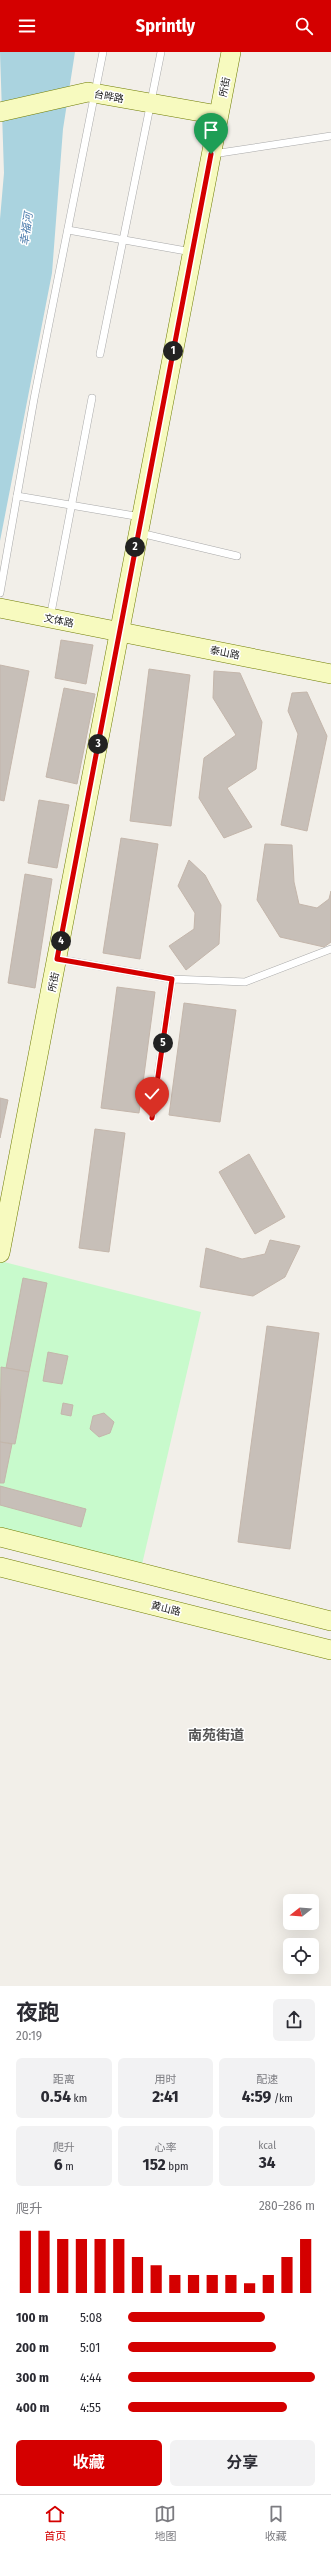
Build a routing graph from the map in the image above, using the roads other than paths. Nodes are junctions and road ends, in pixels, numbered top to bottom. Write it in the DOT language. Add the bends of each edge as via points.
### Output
graph roads {
  1 [pos="103,52"];
  2 [pos="161,52"];
  3 [pos="231,52"];
  4 [pos="92,93"];
  5 [pos="151,103"];
  6 [pos="0,112"];
  7 [pos="218,115"];
  8 [pos="331,136"];
  9 [pos="211,154"];
  10 [pos="68,230"];
  11 [pos="123,240"];
  12 [pos="192,252"];
  13 [pos="100,354"];
  14 [pos="92,398"];
  15 [pos="17,496"];
  16 [pos="72,505"];
  17 [pos="139,525"];
  18 [pos="237,556"];
  19 [pos="0,594"];
  20 [pos="0,608"];
  21 [pos="50,618"];
  22 [pos="119,631"];
  23 [pos="331,674"];
  24 [pos="331,949"];
  25 [pos="57,959"];
  26 [pos="172,979"];
  27 [pos="152,1118"];
  28 [pos="0,1253"];
  29 [pos="0,1537"];
  30 [pos="0,1567"];
  31 [pos="331,1621"];
  32 [pos="331,1650"];
  1 -- 4 [label="lane"];
  2 -- 5 [label="lane"];
  3 -- 7 [label="street, 所街"];
  4 -- 5 [label="street, 台晔路"];
  4 -- 6 [label="street, 台晔路"];
  4 -- 10 [label="lane"];
  5 -- 7 [label="street, 台晔路"];
  5 -- 11 [label="lane"];
  7 -- 9 [label="street, 所街"];
  8 -- 9 [label="lane"];
  9 -- 12 [label="street, 所街"];
  10 -- 11 [label="lane"];
  10 -- 15 [label="lane"];
  11 -- 12 [label="lane"];
  11 -- 13 [label="lane"];
  12 -- 17 [label="street, 所街"];
  14 -- 16 [label="lane"];
  15 -- 16 [label="lane"];
  15 -- 19 [label="lane"];
  16 -- 17 [label="lane"];
  16 -- 21 [label="lane"];
  17 -- 18 [label="lane"];
  17 -- 22 [label="street, 所街"];
  20 -- 21 [label="street, 文体路"];
  21 -- 22 [label="street, 文体路"];
  22 -- 23 [label="street, 泰山路"];
  22 -- 25 [label="street, 所街"];
  24 -- 26 [label="lane" via="245,982"];
  25 -- 26 [label="lane"];
  25 -- 28 [label="street, 所街"];
  26 -- 27 [label="lane"];
  29 -- 31 [label="street"];
  30 -- 32 [label="street, 黄山路"];
}
